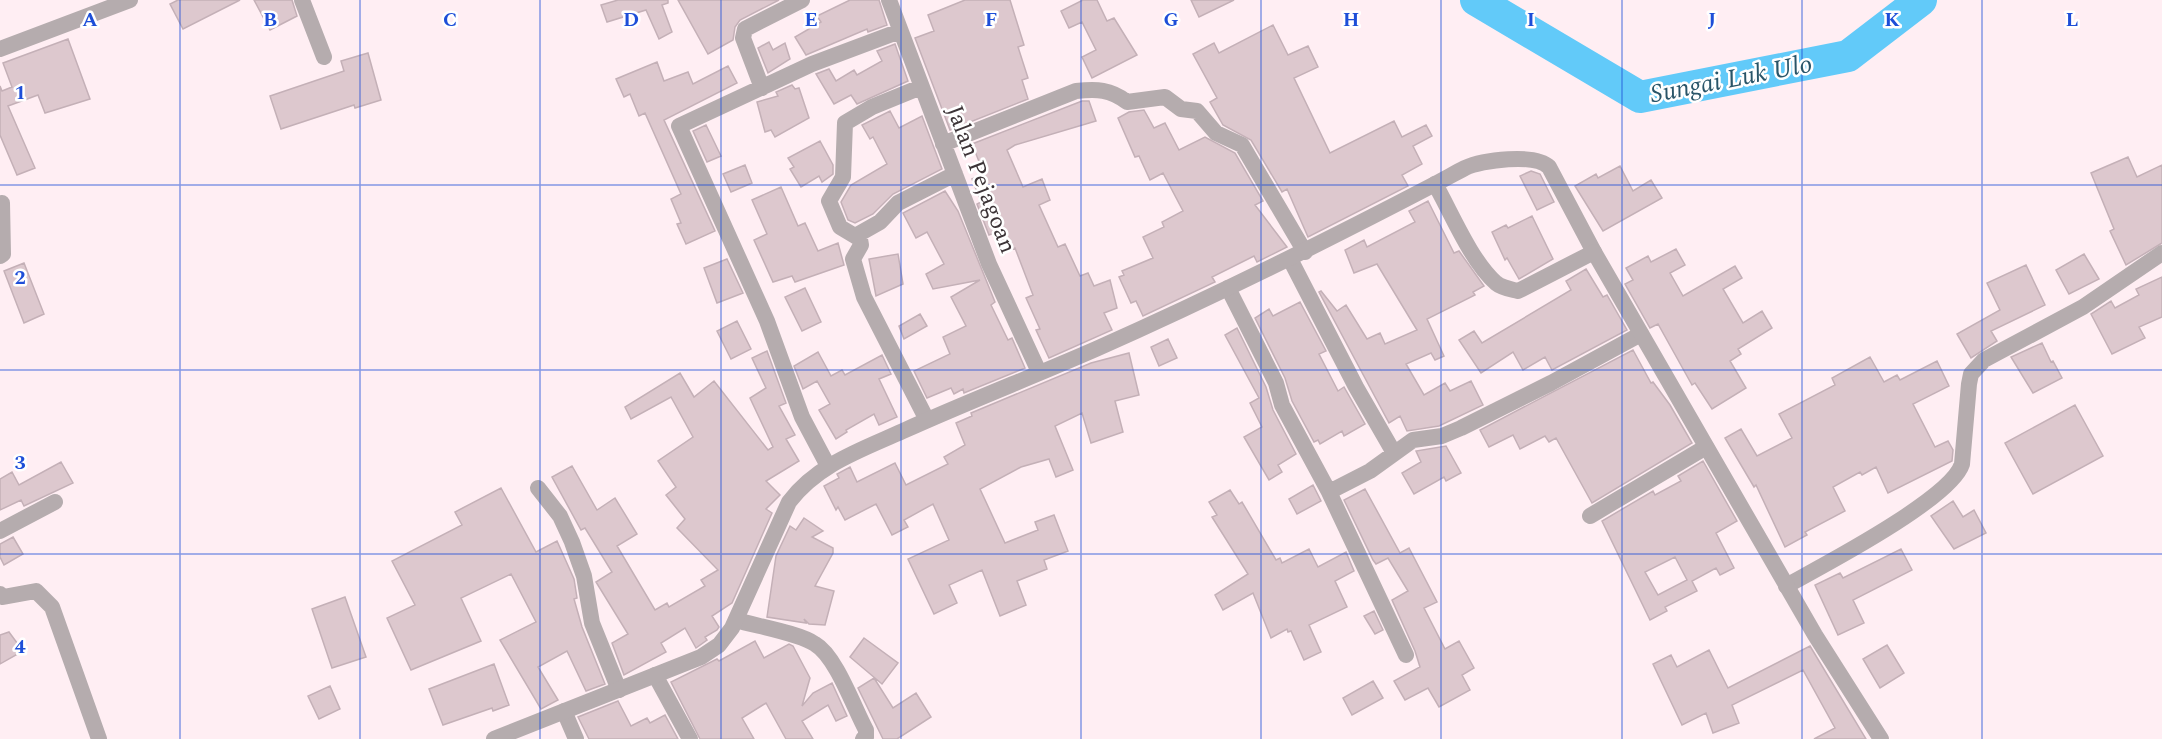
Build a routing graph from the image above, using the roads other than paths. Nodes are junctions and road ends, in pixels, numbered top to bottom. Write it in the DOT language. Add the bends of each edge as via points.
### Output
graph roads {
  1 [pos="130,0"];
  2 [pos="302,0"];
  3 [pos="802,0"];
  4 [pos="889,0"];
  5 [pos="900,31"];
  6 [pos="0,49"];
  7 [pos="324,57"];
  8 [pos="921,87"];
  9 [pos="762,88"];
  10 [pos="943,144"];
  11 [pos="955,174"];
  12 [pos="1435,184"];
  13 [pos="1,200"];
  14 [pos="857,235"];
  15 [pos="1594,252"];
  16 [pos="2162,253"];
  17 [pos="0,256"];
  18 [pos="1297,256"];
  19 [pos="1228,288"];
  20 [pos="1641,334"];
  21 [pos="1039,372"];
  22 [pos="927,420"];
  23 [pos="1706,447"];
  24 [pos="1394,453"];
  25 [pos="828,466"];
  26 [pos="538,488"];
  27 [pos="1329,492"];
  28 [pos="56,502"];
  29 [pos="1590,516"];
  30 [pos="0,531"];
  31 [pos="1786,586"];
  32 [pos="0,594"];
  33 [pos="735,620"];
  34 [pos="1406,655"];
  35 [pos="655,675"];
  36 [pos="619,690"];
  37 [pos="564,711"];
  38 [pos="519,734"];
  39 [pos="99,739"];
  40 [pos="494,739"];
  41 [pos="576,739"];
  42 [pos="690,739"];
  43 [pos="863,739"];
  44 [pos="1881,739"];
  1 -- 6 [label="street"];
  2 -- 7 [label="street"];
  3 -- 9 [label="street" via="745,29 743,38"];
  4 -- 5 [label="street, Jalan Pejagoan"];
  5 -- 8 [label="street, Jalan Pejagoan"];
  5 -- 9 [label="street" via="812,64"];
  8 -- 10 [label="street, Jalan Pejagoan"];
  8 -- 14 [label="street" via="844,123 843,177 830,201 840,227"];
  9 -- 25 [label="street" via="682,123 680,131 767,321 802,417"];
  10 -- 11 [label="street, Jalan Pejagoan"];
  10 -- 18 [label="street" via="1076,91 1100,89 1128,102 1165,97 1181,109 1197,111 1216,134 1242,145"];
  11 -- 14 [label="street" via="898,203 880,222"];
  11 -- 21 [label="street, Jalan Pejagoan" via="989,264"];
  12 -- 15 [label="street" via="1466,167 1488,161 1543,162"];
  12 -- 15 [label="street" via="1482,266 1498,285 1507,289 1518,291"];
  12 -- 18 [label="street"];
  13 -- 17 [label="street" via="4,237"];
  14 -- 22 [label="street" via="861,245 853,259 864,297"];
  15 -- 20 [label="street"];
  16 -- 31 [label="street" via="2083,307 1983,360 1971,374 1962,464 1957,476 1901,520"];
  18 -- 19 [label="street"];
  18 -- 24 [label="street" via="1356,387"];
  19 -- 21 [label="street"];
  19 -- 27 [label="street" via="1276,383 1282,405"];
  20 -- 23 [label="street"];
  20 -- 24 [label="street" via="1461,428 1442,436 1413,440"];
  21 -- 22 [label="street"];
  22 -- 25 [label="street"];
  23 -- 29 [label="street"];
  23 -- 31 [label="street"];
  24 -- 27 [label="street" via="1370,471"];
  25 -- 33 [label="street" via="789,502"];
  26 -- 36 [label="street" via="560,516 572,542 584,576 592,624"];
  27 -- 34 [label="street"];
  28 -- 30 [label="street"];
  31 -- 44 [label="street"];
  32 -- 39 [label="street" via="3,597 36,591 52,607"];
  33 -- 35 [label="street" via="719,645 701,657"];
  33 -- 43 [label="street" via="817,644 835,666 866,730"];
  35 -- 36 [label="street"];
  35 -- 42 [label="street"];
  36 -- 37 [label="street"];
  37 -- 38 [label="street"];
  37 -- 41 [label="street"];
  38 -- 40 [label="street"];
}
